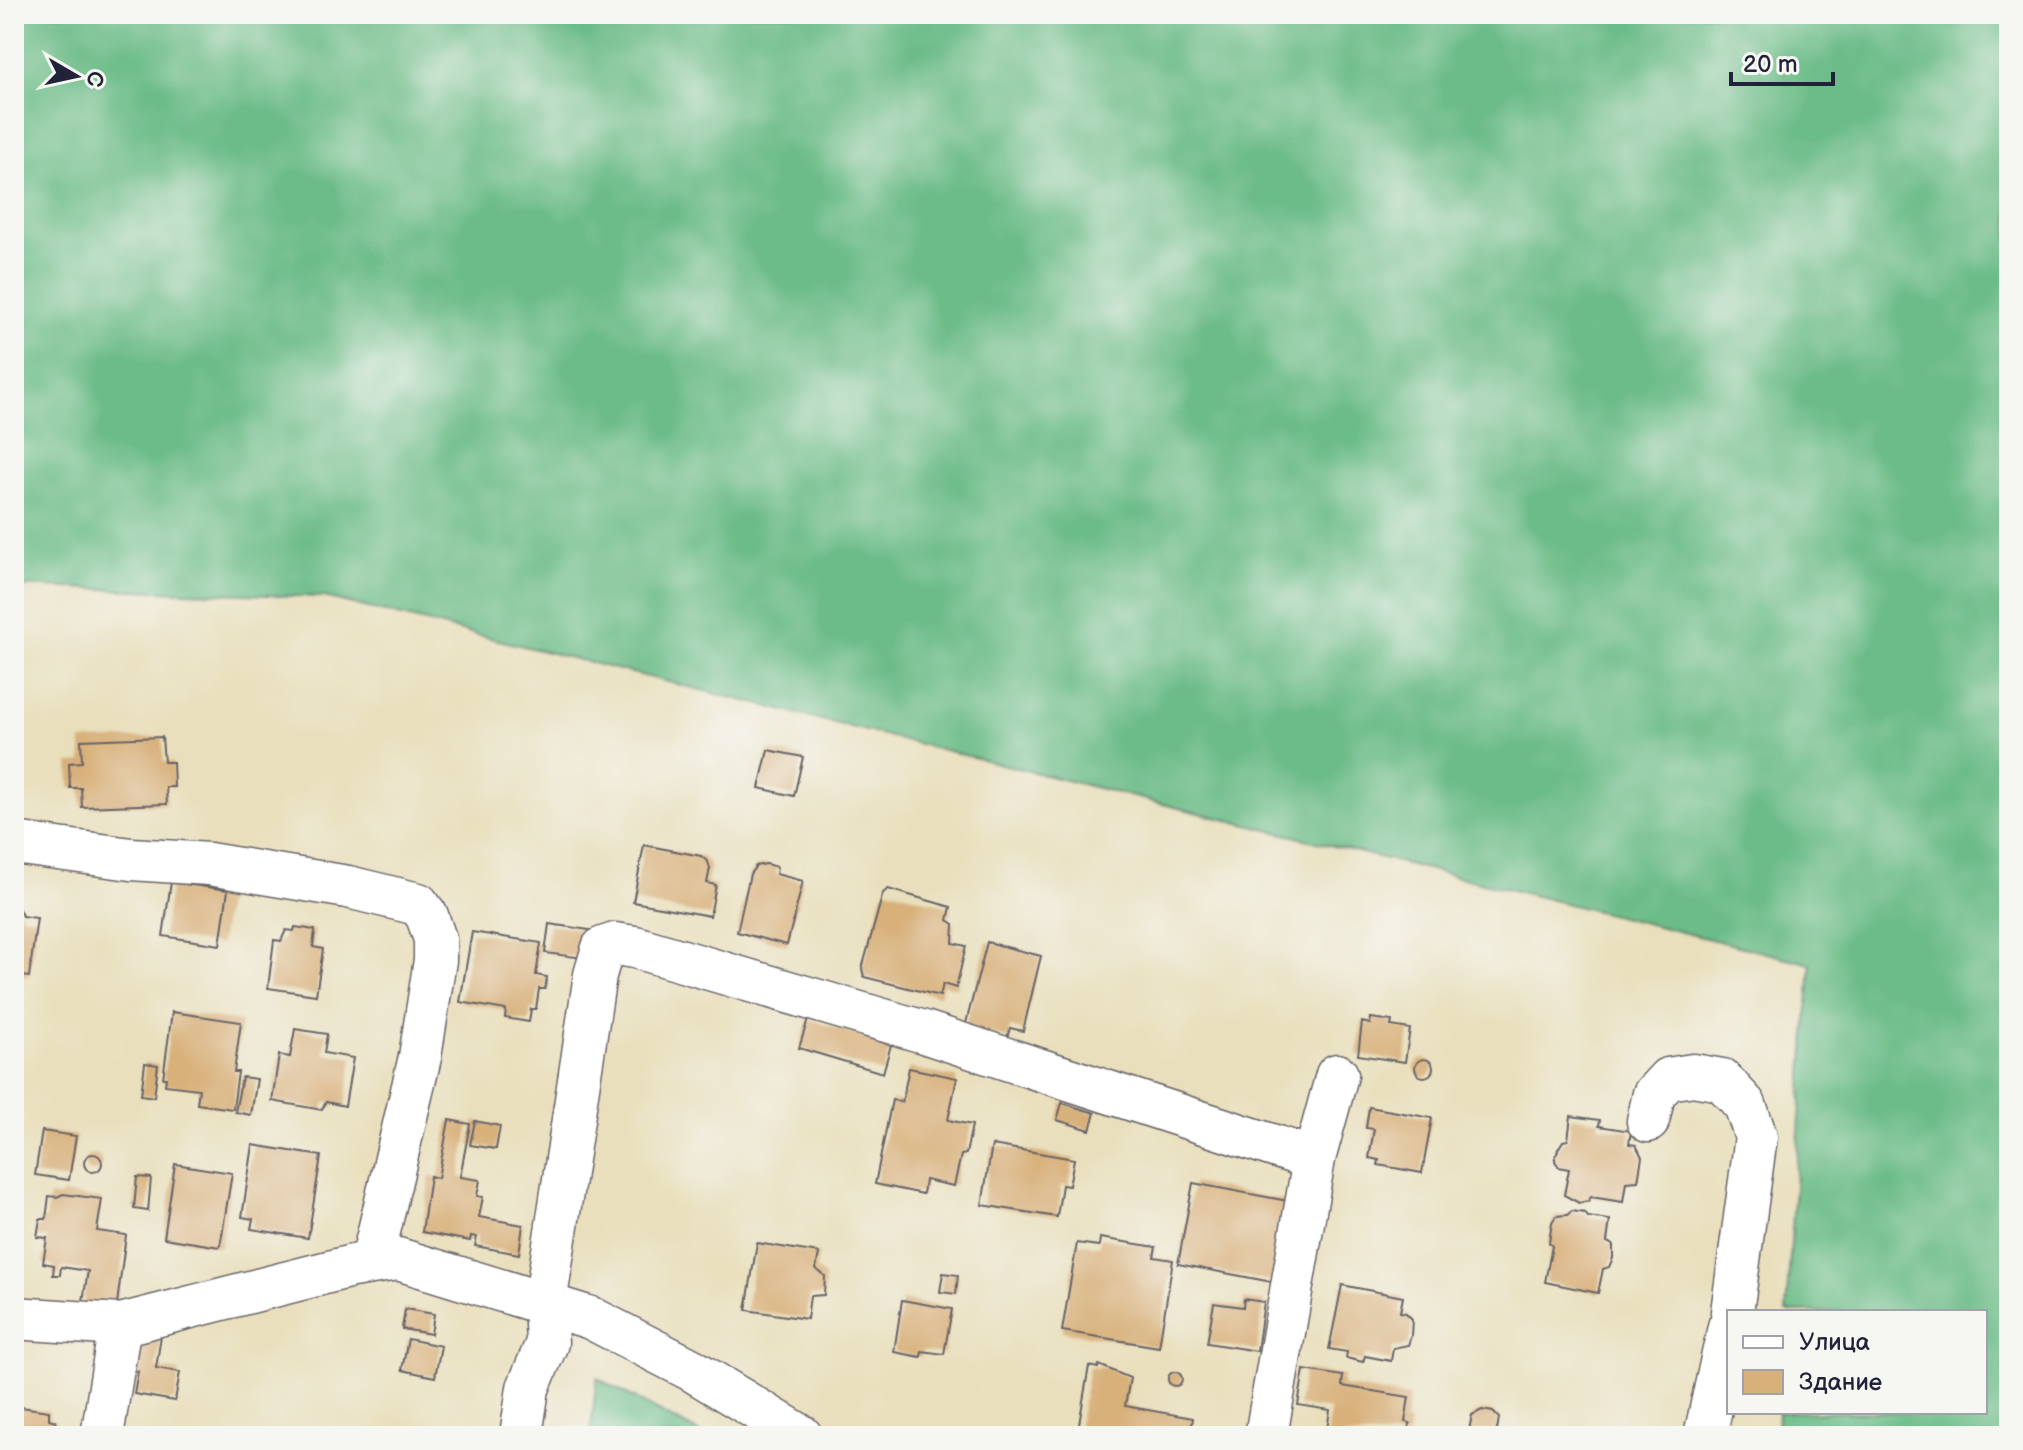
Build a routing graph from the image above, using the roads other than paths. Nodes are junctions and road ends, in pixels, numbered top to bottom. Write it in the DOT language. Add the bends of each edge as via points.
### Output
graph roads {
  1 [pos="14,843"];
  2 [pos="1337,1075"];
  3 [pos="1648,1121"];
  4 [pos="1314,1159"];
  5 [pos="372,1261"];
  6 [pos="545,1304"];
  7 [pos="1732,1310"];
  8 [pos="14,1318"];
  9 [pos="120,1325"];
  10 [pos="1727,1336"];
  11 [pos="102,1436"];
  12 [pos="521,1436"];
  13 [pos="801,1436"];
  14 [pos="1266,1436"];
  15 [pos="1705,1436"];
  1 -- 5 [label="street" via="209,864 418,904 435,939 435,960 420,1057"];
  2 -- 4 [label="street"];
  3 -- 7 [label="street" via="1654,1094 1668,1079 1693,1075 1722,1080 1745,1105 1756,1137"];
  4 -- 6 [label="street" via="924,1032 615,944 603,948 595,975"];
  4 -- 14 [label="street"];
  5 -- 6 [label="street" via="417,1262"];
  5 -- 9 [label="street"];
  6 -- 12 [label="street" via="547,1343 528,1388"];
  6 -- 13 [label="street" via="630,1336"];
  8 -- 9 [label="street"];
  9 -- 11 [label="street"];
  10 -- 15 [label="street"];
}
